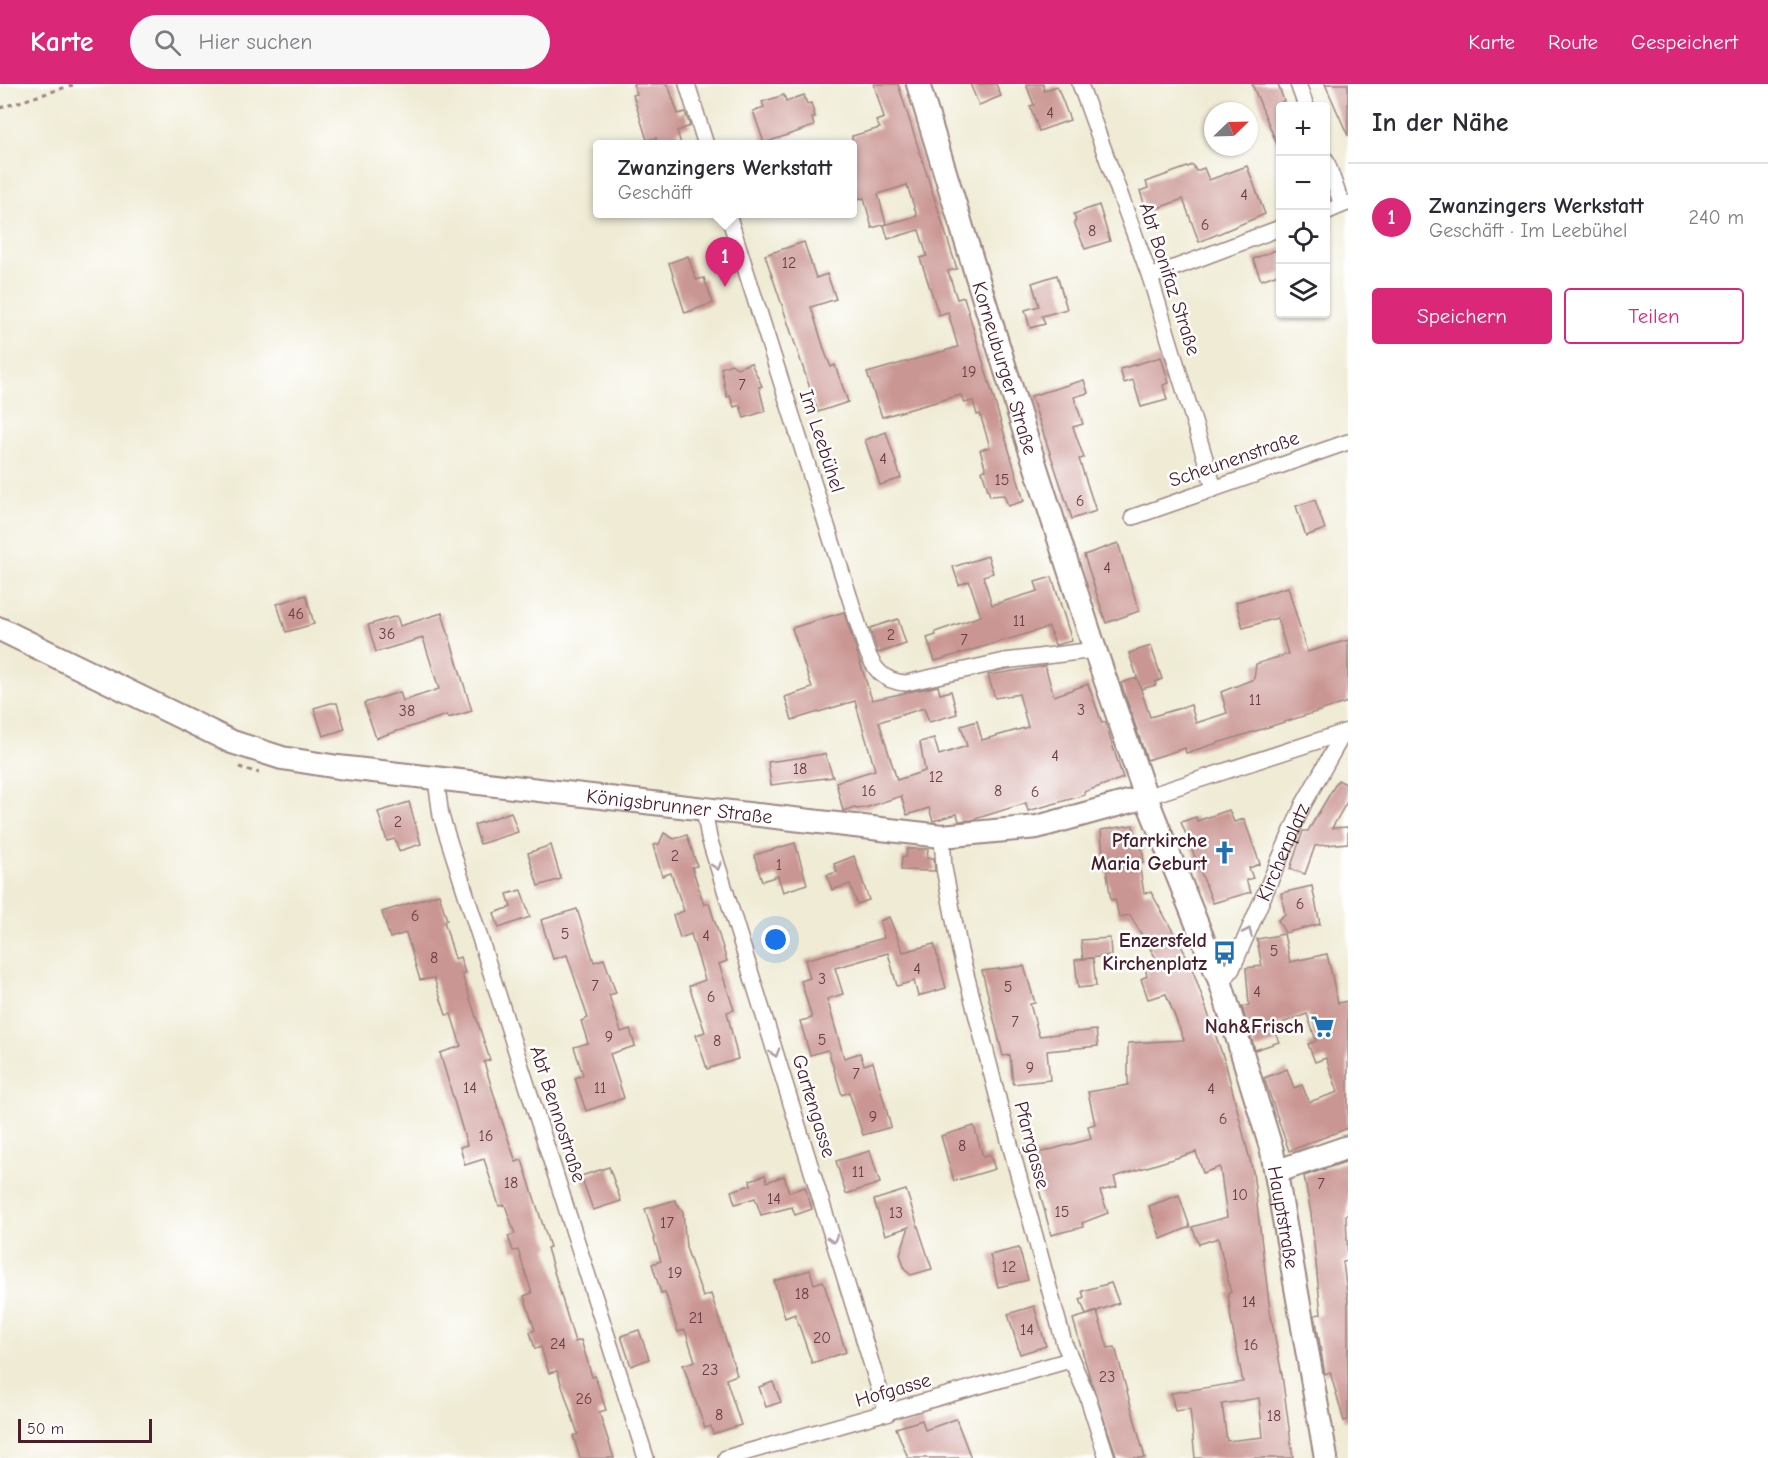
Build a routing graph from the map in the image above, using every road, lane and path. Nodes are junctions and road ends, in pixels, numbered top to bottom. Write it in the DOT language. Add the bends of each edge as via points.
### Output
graph roads {
  1 [pos="76,84"];
  2 [pos="687,84"];
  3 [pos="918,84"];
  4 [pos="1080,84"];
  5 [pos="1298,84"];
  6 [pos="1305,102"];
  7 [pos="0,108"];
  8 [pos="705,140"];
  9 [pos="1330,169"];
  10 [pos="1345,204"];
  11 [pos="1330,210"];
  12 [pos="730,218"];
  13 [pos="1276,230"];
  14 [pos="1150,277"];
  15 [pos="1348,442"];
  16 [pos="1214,488"];
  17 [pos="1133,517"];
  18 [pos="0,629"];
  19 [pos="1095,650"];
  20 [pos="1346,731"];
  21 [pos="436,780"];
  22 [pos="1146,797"];
  23 [pos="704,810"];
  24 [pos="942,836"];
  25 [pos="1221,984"];
  26 [pos="1348,1147"];
  27 [pos="1278,1171"];
  28 [pos="1070,1360"];
  29 [pos="887,1414"];
  30 [pos="646,1458"];
  31 [pos="726,1458"];
  32 [pos="1107,1458"];
  33 [pos="1326,1458"];
  1 -- 7 [label="path"];
  2 -- 8 [label="street"];
  3 -- 19 [label="street, Korneuburger Straße"];
  4 -- 14 [label="street, Abt Bonifaz Straße"];
  5 -- 6 [label="street"];
  9 -- 10 [label="street"];
  10 -- 11 [label="street"];
  12 -- 19 [label="street, Im Leebühel" via="870,661 883,676 906,683 1005,661"];
  13 -- 14 [label="street"];
  14 -- 16 [label="street, Abt Bonifaz Straße"];
  15 -- 16 [label="street, Scheunenstraße"];
  16 -- 17 [label="street, Scheunenstraße"];
  18 -- 21 [label="street, Königsbrunner Straße" via="213,734 282,758"];
  19 -- 22 [label="street, Korneuburger Straße"];
  20 -- 22 [label="street, Kirchenplatz"];
  25 -- 20 [label="street, Kirchenplatz, one-way" via="1232,969 1303,805"];
  21 -- 23 [label="street, Königsbrunner Straße"];
  21 -- 30 [label="street, Abt Bennostraße" via="441,816"];
  22 -- 24 [label="street, Königsbrunner Straße" via="1037,827"];
  22 -- 25 [label="street"];
  23 -- 24 [label="street, Königsbrunner Straße"];
  23 -- 29 [label="street, Gartengasse, one-way" via="709,838"];
  24 -- 28 [label="street, Pfarrgasse" via="960,951"];
  25 -- 27 [label="street, Hauptstraße"];
  26 -- 27 [label="street"];
  27 -- 33 [label="street, Hauptstraße"];
  28 -- 29 [label="street, Hofgasse"];
  28 -- 32 [label="street, Pfarrgasse" via="1087,1395"];
  29 -- 31 [label="street, Hofgasse"];
}
